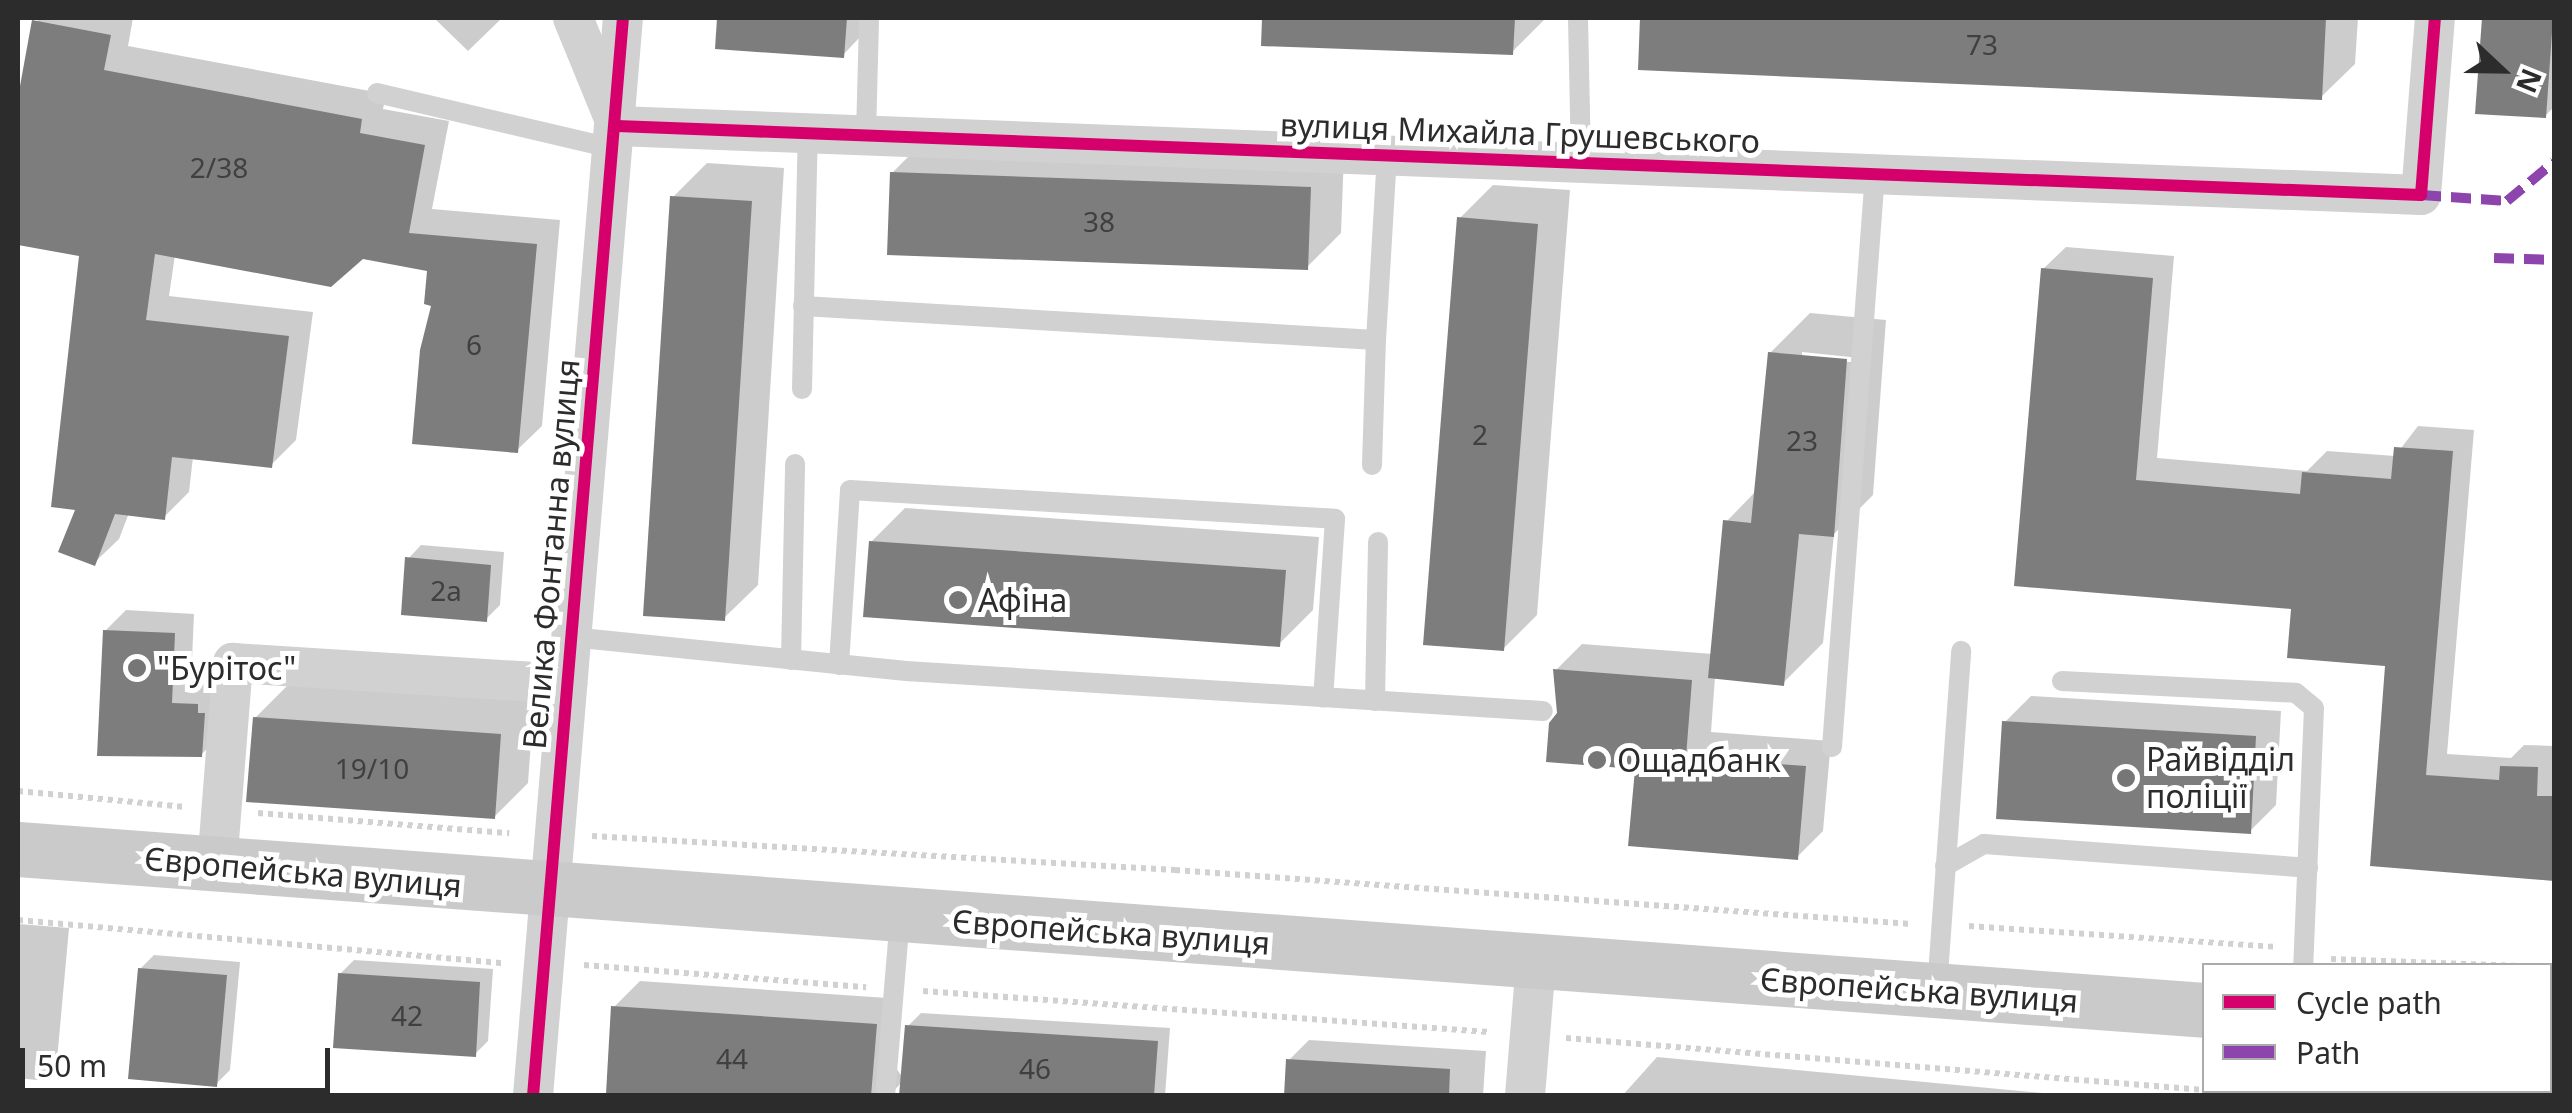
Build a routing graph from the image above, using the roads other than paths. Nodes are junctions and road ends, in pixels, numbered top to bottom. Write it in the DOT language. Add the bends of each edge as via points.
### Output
graph roads {
  1 [pos="572,18"];
  2 [pos="623,18"];
  3 [pos="869,18"];
  4 [pos="1578,18"];
  5 [pos="2435,18"];
  6 [pos="377,93"];
  7 [pos="808,133"];
  8 [pos="866,135"];
  9 [pos="616,137"];
  10 [pos="1387,156"];
  11 [pos="1581,163"];
  12 [pos="1874,174"];
  13 [pos="804,306"];
  14 [pos="1376,340"];
  15 [pos="802,389"];
  16 [pos="794,464"];
  17 [pos="1372,465"];
  18 [pos="1378,542"];
  19 [pos="571,637"];
  20 [pos="1961,652"];
  21 [pos="791,660"];
  22 [pos="839,665"];
  23 [pos="2062,682"];
  24 [pos="567,684"];
  25 [pos="1323,698"];
  26 [pos="1375,700"];
  27 [pos="1543,711"];
  28 [pos="1832,747"];
  29 [pos="18,849"];
  30 [pos="216,866"];
  31 [pos="1945,866"];
  32 [pos="2308,868"];
  33 [pos="548,892"];
  34 [pos="900,917"];
  35 [pos="2304,957"];
  36 [pos="1536,963"];
  37 [pos="1936,991"];
  38 [pos="2202,1010"];
  39 [pos="534,1096"];
  40 [pos="885,1096"];
  41 [pos="1525,1096"];
  1 -- 9 [label="street"];
  2 -- 9 [label="street, Велика Фонтанна вулиця"];
  3 -- 8 [label="lane"];
  4 -- 11 [label="lane"];
  5 -- 12 [label="street, вулиця Михайла Грушевського" via="2421,195"];
  6 -- 9 [label="lane"];
  7 -- 8 [label="street, вулиця Михайла Грушевського"];
  7 -- 9 [label="street, вулиця Михайла Грушевського"];
  7 -- 13 [label="lane"];
  8 -- 10 [label="street, вулиця Михайла Грушевського"];
  9 -- 19 [label="street, Велика Фонтанна вулиця"];
  10 -- 11 [label="street, вулиця Михайла Грушевського"];
  10 -- 14 [label="lane"];
  11 -- 12 [label="street, вулиця Михайла Грушевського"];
  12 -- 28 [label="lane"];
  13 -- 14 [label="lane"];
  13 -- 15 [label="lane"];
  14 -- 17 [label="lane"];
  16 -- 21 [label="lane"];
  18 -- 26 [label="lane"];
  19 -- 21 [label="lane"];
  19 -- 24 [label="street, Велика Фонтанна вулиця"];
  20 -- 31 [label="lane"];
  21 -- 22 [label="lane"];
  22 -- 25 [label="lane"];
  22 -- 25 [label="lane" via="850,490 1335,519"];
  23 -- 32 [label="lane" via="2296,693 2308,700 2314,708"];
  24 -- 30 [label="street" via="233,663"];
  24 -- 33 [label="street, Велика Фонтанна вулиця"];
  25 -- 26 [label="lane"];
  26 -- 27 [label="lane"];
  29 -- 30 [label="main road, Європейська вулиця"];
  30 -- 33 [label="main road, Європейська вулиця"];
  31 -- 32 [label="lane" via="1984,844"];
  31 -- 37 [label="lane"];
  32 -- 35 [label="lane"];
  33 -- 34 [label="main road, Європейська вулиця"];
  33 -- 39 [label="street, Велика Фонтанна вулиця"];
  34 -- 36 [label="main road, Європейська вулиця"];
  34 -- 40 [label="lane"];
  36 -- 37 [label="main road, Європейська вулиця"];
  36 -- 41 [label="street"];
  37 -- 38 [label="main road, Європейська вулиця"];
}
